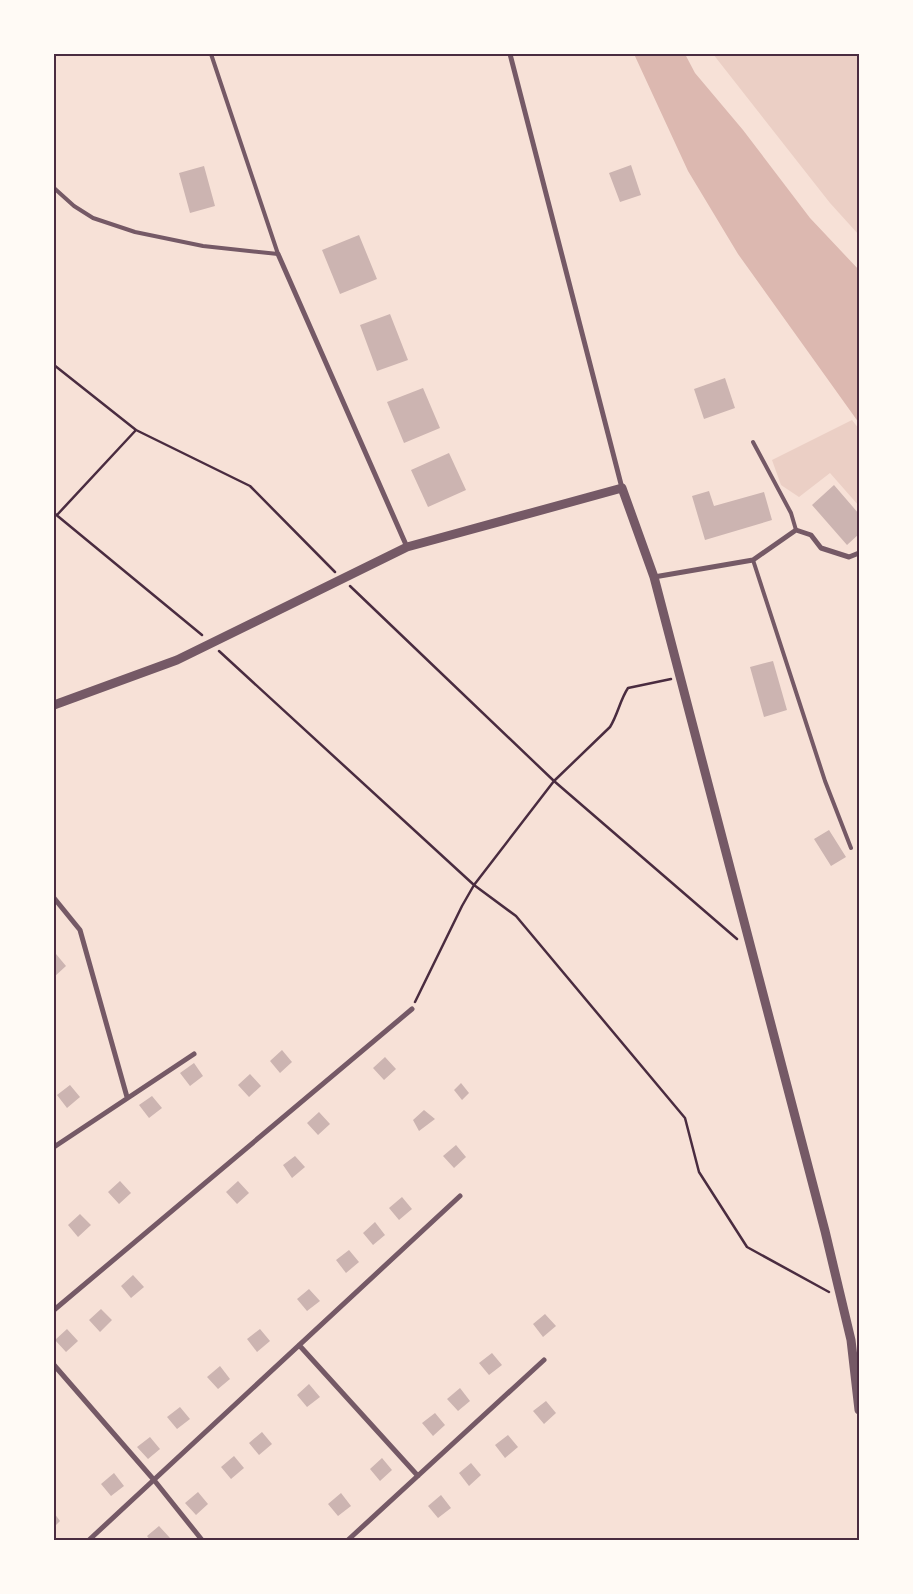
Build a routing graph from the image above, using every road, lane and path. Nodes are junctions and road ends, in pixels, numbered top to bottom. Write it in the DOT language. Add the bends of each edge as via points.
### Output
graph roads {
  1 [pos="211,54"];
  2 [pos="510,54"];
  3 [pos="54,188"];
  4 [pos="278,254"];
  5 [pos="54,365"];
  6 [pos="136,430"];
  7 [pos="753,442"];
  8 [pos="622,488"];
  9 [pos="55,514"];
  10 [pos="796,530"];
  11 [pos="406,546"];
  12 [pos="859,553"];
  13 [pos="753,560"];
  14 [pos="654,577"];
  15 [pos="342,578"];
  16 [pos="211,643"];
  17 [pos="680,678"];
  18 [pos="54,705"];
  19 [pos="554,781"];
  20 [pos="851,848"];
  21 [pos="474,885"];
  22 [pos="54,898"];
  23 [pos="737,939"];
  24 [pos="412,1009"];
  25 [pos="194,1054"];
  26 [pos="127,1098"];
  27 [pos="54,1146"];
  28 [pos="460,1196"];
  29 [pos="841,1298"];
  30 [pos="54,1310"];
  31 [pos="299,1345"];
  32 [pos="544,1360"];
  33 [pos="54,1365"];
  34 [pos="859,1410"];
  35 [pos="418,1476"];
  36 [pos="154,1480"];
  37 [pos="89,1540"];
  38 [pos="202,1540"];
  39 [pos="348,1540"];
  1 -- 4 [label="lane"];
  2 -- 8 [label="street"];
  3 -- 4 [label="lane" via="93,218 135,232 203,246"];
  4 -- 11 [label="street"];
  5 -- 6 [label="path"];
  6 -- 9 [label="path"];
  6 -- 15 [label="path" via="250,486"];
  7 -- 10 [label="lane" via="791,513"];
  8 -- 11 [label="street"];
  8 -- 14 [label="street"];
  9 -- 16 [label="path"];
  10 -- 12 [label="street" via="811,535 821,548 849,557"];
  10 -- 13 [label="street"];
  11 -- 15 [label="street"];
  13 -- 14 [label="street"];
  13 -- 20 [label="lane" via="825,781"];
  14 -- 17 [label="street"];
  15 -- 16 [label="street"];
  15 -- 19 [label="path"];
  16 -- 18 [label="street" via="177,660"];
  16 -- 21 [label="path"];
  17 -- 19 [label="path" via="628,688 610,727"];
  17 -- 29 [label="street"];
  19 -- 21 [label="path"];
  19 -- 23 [label="path"];
  21 -- 24 [label="path"];
  21 -- 29 [label="path" via="516,916 685,1118 699,1172 747,1247"];
  22 -- 26 [label="street" via="80,930"];
  24 -- 30 [label="street"];
  25 -- 26 [label="street"];
  26 -- 27 [label="street"];
  28 -- 31 [label="street"];
  29 -- 34 [label="street" via="851,1340"];
  31 -- 35 [label="street"];
  31 -- 36 [label="street"];
  32 -- 35 [label="street"];
  33 -- 36 [label="street"];
  35 -- 39 [label="street"];
  36 -- 37 [label="street"];
  36 -- 38 [label="street"];
}
